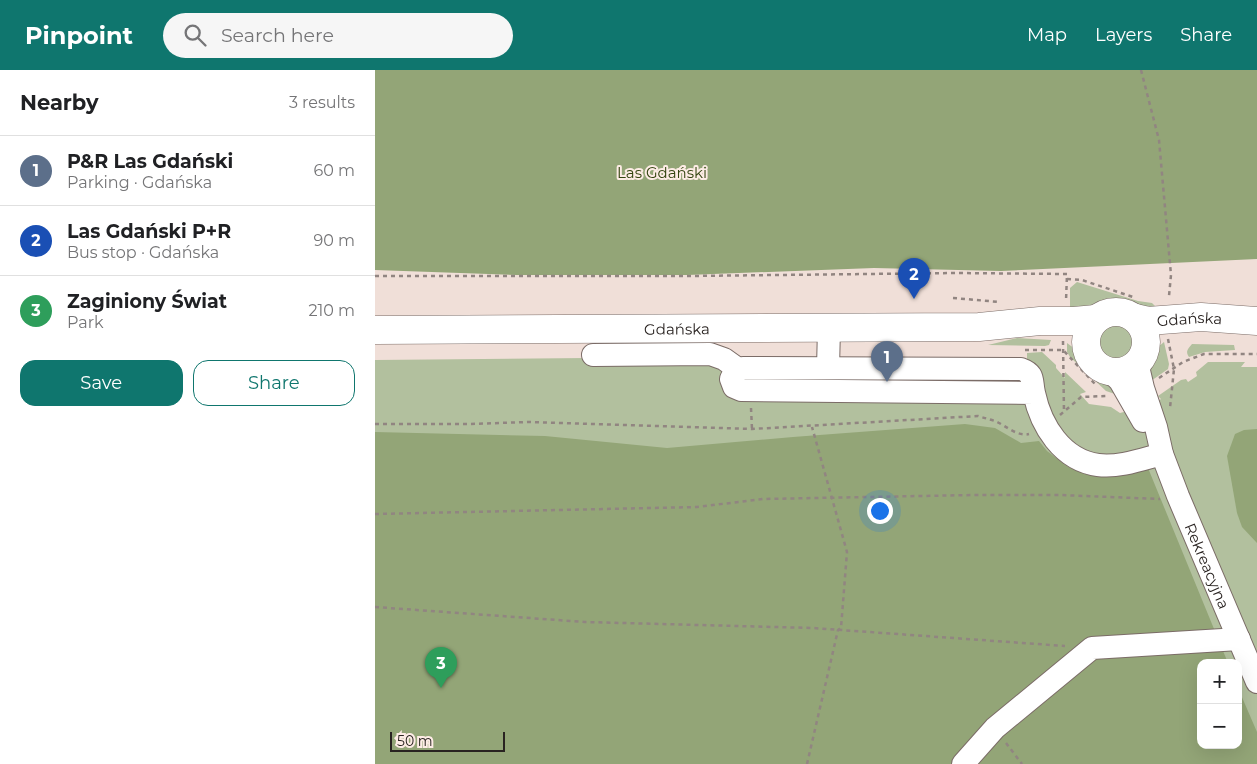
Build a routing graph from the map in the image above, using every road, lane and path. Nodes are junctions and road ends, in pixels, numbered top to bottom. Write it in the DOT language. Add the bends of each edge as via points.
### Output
graph roads {
  1 [pos="1141,70"];
  2 [pos="375,276"];
  3 [pos="1067,279"];
  4 [pos="1169,296"];
  5 [pos="1066,302"];
  6 [pos="1137,308"];
  7 [pos="1096,318"];
  8 [pos="1250,322"];
  9 [pos="979,327"];
  10 [pos="829,328"];
  11 [pos="375,330"];
  12 [pos="1087,350"];
  13 [pos="1151,351"];
  14 [pos="1257,354"];
  15 [pos="593,355"];
  16 [pos="912,367"];
  17 [pos="827,368"];
  18 [pos="738,369"];
  19 [pos="1111,372"];
  20 [pos="913,392"];
  21 [pos="1034,393"];
  22 [pos="1064,413"];
  23 [pos="1056,418"];
  24 [pos="375,424"];
  25 [pos="812,427"];
  26 [pos="1033,433"];
  27 [pos="1161,451"];
  28 [pos="832,498"];
  29 [pos="1160,499"];
  30 [pos="375,514"];
  31 [pos="375,607"];
  32 [pos="838,630"];
  33 [pos="1239,638"];
  34 [pos="1092,648"];
  35 [pos="1257,682"];
  36 [pos="995,728"];
  37 [pos="807,764"];
  38 [pos="963,764"];
  39 [pos="1022,764"];
  1 -- 4 [label="path" via="1159,140 1171,275"];
  2 -- 3 [label="path" via="957,273 1067,274"];
  3 -- 5 [label="path"];
  3 -- 6 [label="path" via="1082,280"];
  6 -- 7 [label="main road"];
  6 -- 8 [label="main road, Gdańska" via="1148,321 1201,317"];
  6 -- 13 [label="main road"];
  7 -- 9 [label="main road, Gdańska"];
  7 -- 12 [label="main road" via="1087,333"];
  8 -- 13 [label="main road, Gdańska" via="1167,335 1153,342"];
  9 -- 10 [label="main road, Gdańska"];
  9 -- 12 [label="main road, Gdańska" via="1063,337"];
  10 -- 11 [label="main road, Gdańska"];
  10 -- 17 [label="street"];
  12 -- 19 [label="main road" via="1096,364"];
  13 -- 14 [label="path" via="1174,369 1204,354"];
  13 -- 19 [label="main road" via="1127,370"];
  13 -- 27 [label="street, Rekreacyjna" via="1139,371"];
  15 -- 18 [label="street" via="710,354"];
  16 -- 17 [label="street"];
  16 -- 20 [label="street"];
  16 -- 21 [label="street" via="1021,368 1032,376"];
  17 -- 18 [label="street"];
  18 -- 20 [label="street" via="731,382 741,390"];
  19 -- 27 [label="street, Rekreacyjna" via="1120,381"];
  20 -- 21 [label="street"];
  21 -- 27 [label="street" via="1056,442 1075,457 1099,466"];
  22 -- 22 [label="path" via="1081,397 1108,396 1063,350"];
  22 -- 23 [label="path"];
  24 -- 25 [label="path" via="530,422 752,429"];
  25 -- 26 [label="path" via="978,416 1024,435"];
  25 -- 28 [label="path"];
  27 -- 33 [label="street, Rekreacyjna"];
  28 -- 29 [label="path" via="1021,495"];
  28 -- 30 [label="path" via="763,499 697,507"];
  28 -- 32 [label="path" via="847,552 841,628"];
  31 -- 32 [label="path" via="585,622"];
  32 -- 34 [label="path"];
  32 -- 37 [label="path"];
  33 -- 34 [label="street"];
  33 -- 35 [label="street, Rekreacyjna"];
  34 -- 36 [label="street"];
  36 -- 38 [label="street"];
  36 -- 39 [label="path"];
}
